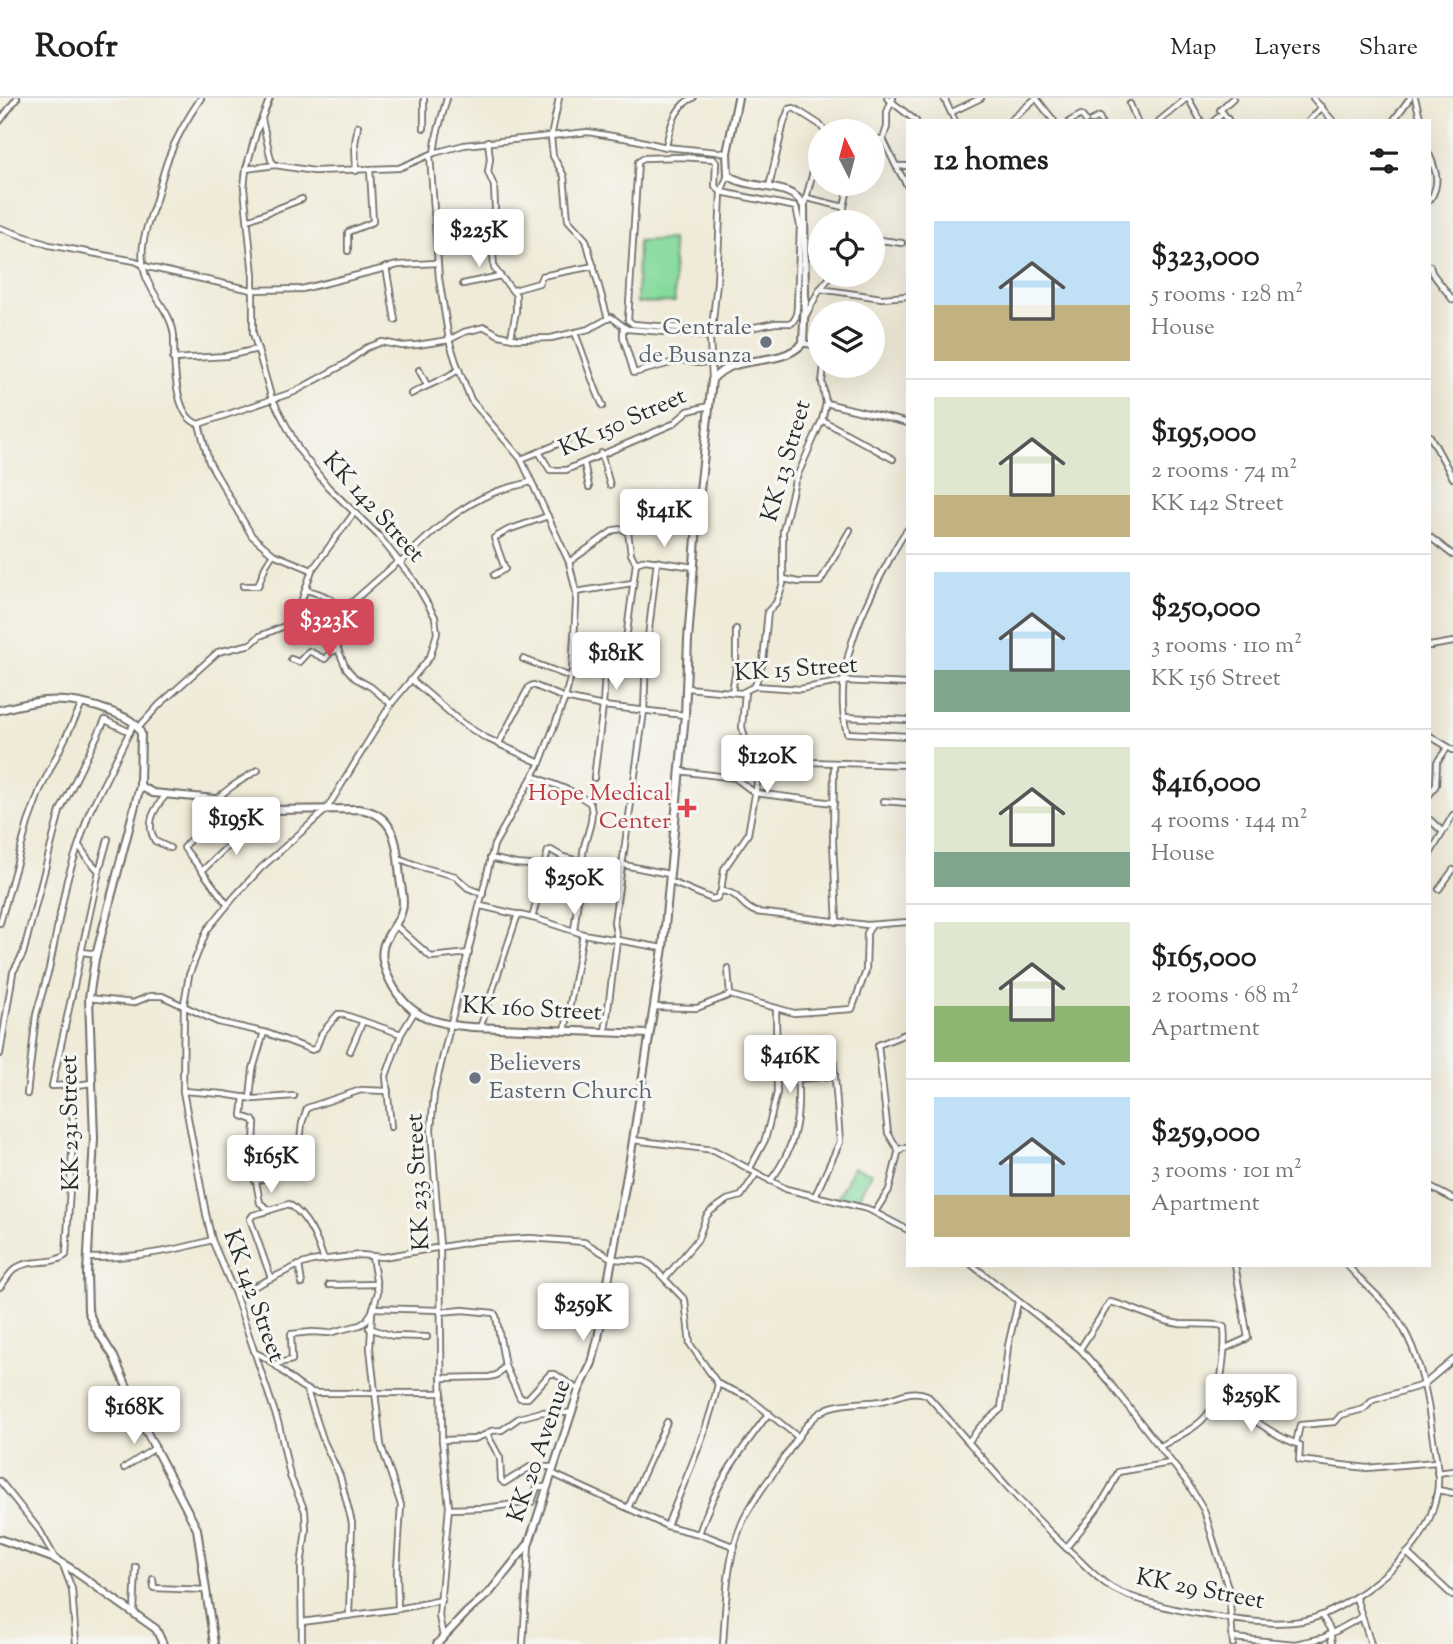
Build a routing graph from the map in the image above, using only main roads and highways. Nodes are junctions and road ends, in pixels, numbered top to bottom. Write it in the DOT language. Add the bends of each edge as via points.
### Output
graph roads {
  1 [pos="738,98"];
  2 [pos="0,710"];
  3 [pos="140,786"];
  4 [pos="649,1034"];
  5 [pos="0,1539"];
  6 [pos="163,1644"];
  7 [pos="214,1644"];
  8 [pos="438,1644"];
  1 -- 4 [label="main road, KK 20 Avenue" via="727,153 728,175 796,196 804,206 803,343 791,354 730,366 712,380 663,948"];
  2 -- 3 [label="main road, KK 231 Street" via="59,699 127,718 136,725 142,742"];
  3 -- 4 [label="main road, KK 160 Street" via="153,793 256,808 367,810 380,816 390,828 398,858 403,905 384,944 383,963 398,997 415,1011 452,1026"];
  3 -- 7 [label="main road, KK 231 Street" via="89,998 94,1138 87,1289 90,1318 114,1357 197,1529"];
  4 -- 8 [label="main road, KK 20 Avenue" via="593,1363 579,1390 529,1543 490,1592"];
  5 -- 6 [label="main road" via="55,1559 101,1588 156,1629"];
}
